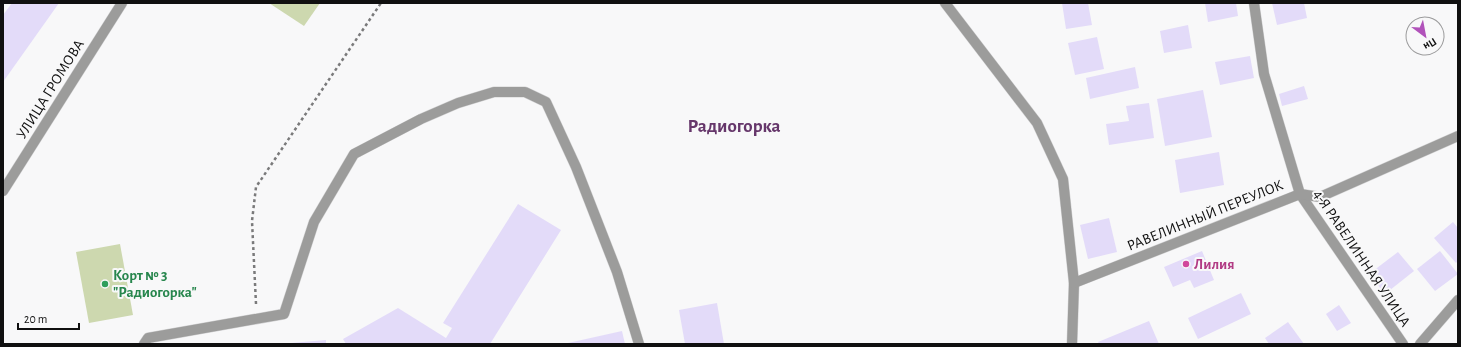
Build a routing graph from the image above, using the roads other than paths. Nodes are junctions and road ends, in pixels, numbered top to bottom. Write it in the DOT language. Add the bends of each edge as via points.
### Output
graph roads {
  1 [pos="122,3"];
  2 [pos="945,3"];
  3 [pos="1254,3"];
  4 [pos="1458,136"];
  5 [pos="3,191"];
  6 [pos="1300,194"];
  7 [pos="1074,283"];
  8 [pos="1458,300"];
  9 [pos="144,344"];
  10 [pos="639,344"];
  11 [pos="1072,344"];
  12 [pos="1403,344"];
  13 [pos="1420,344"];
  1 -- 5 [label="street, УЛИЦА ГРОМОВА"];
  2 -- 7 [label="street" via="1037,122 1063,179"];
  3 -- 6 [label="street, 4-Я РАВЕЛИННАЯ УЛИЦА" via="1264,74"];
  4 -- 6 [label="street, РАВЕЛИННЫЙ ПЕРЕУЛОК" via="1320,197"];
  6 -- 7 [label="street, РАВЕЛИННЫЙ ПЕРЕУЛОК"];
  6 -- 12 [label="street, 4-Я РАВЕЛИННАЯ УЛИЦА"];
  7 -- 11 [label="street"];
  8 -- 13 [label="street"];
  9 -- 10 [label="street" via="148,338 284,314 314,222 354,154 421,119 458,103 494,92 525,92 546,102 576,166 617,272"];
}
